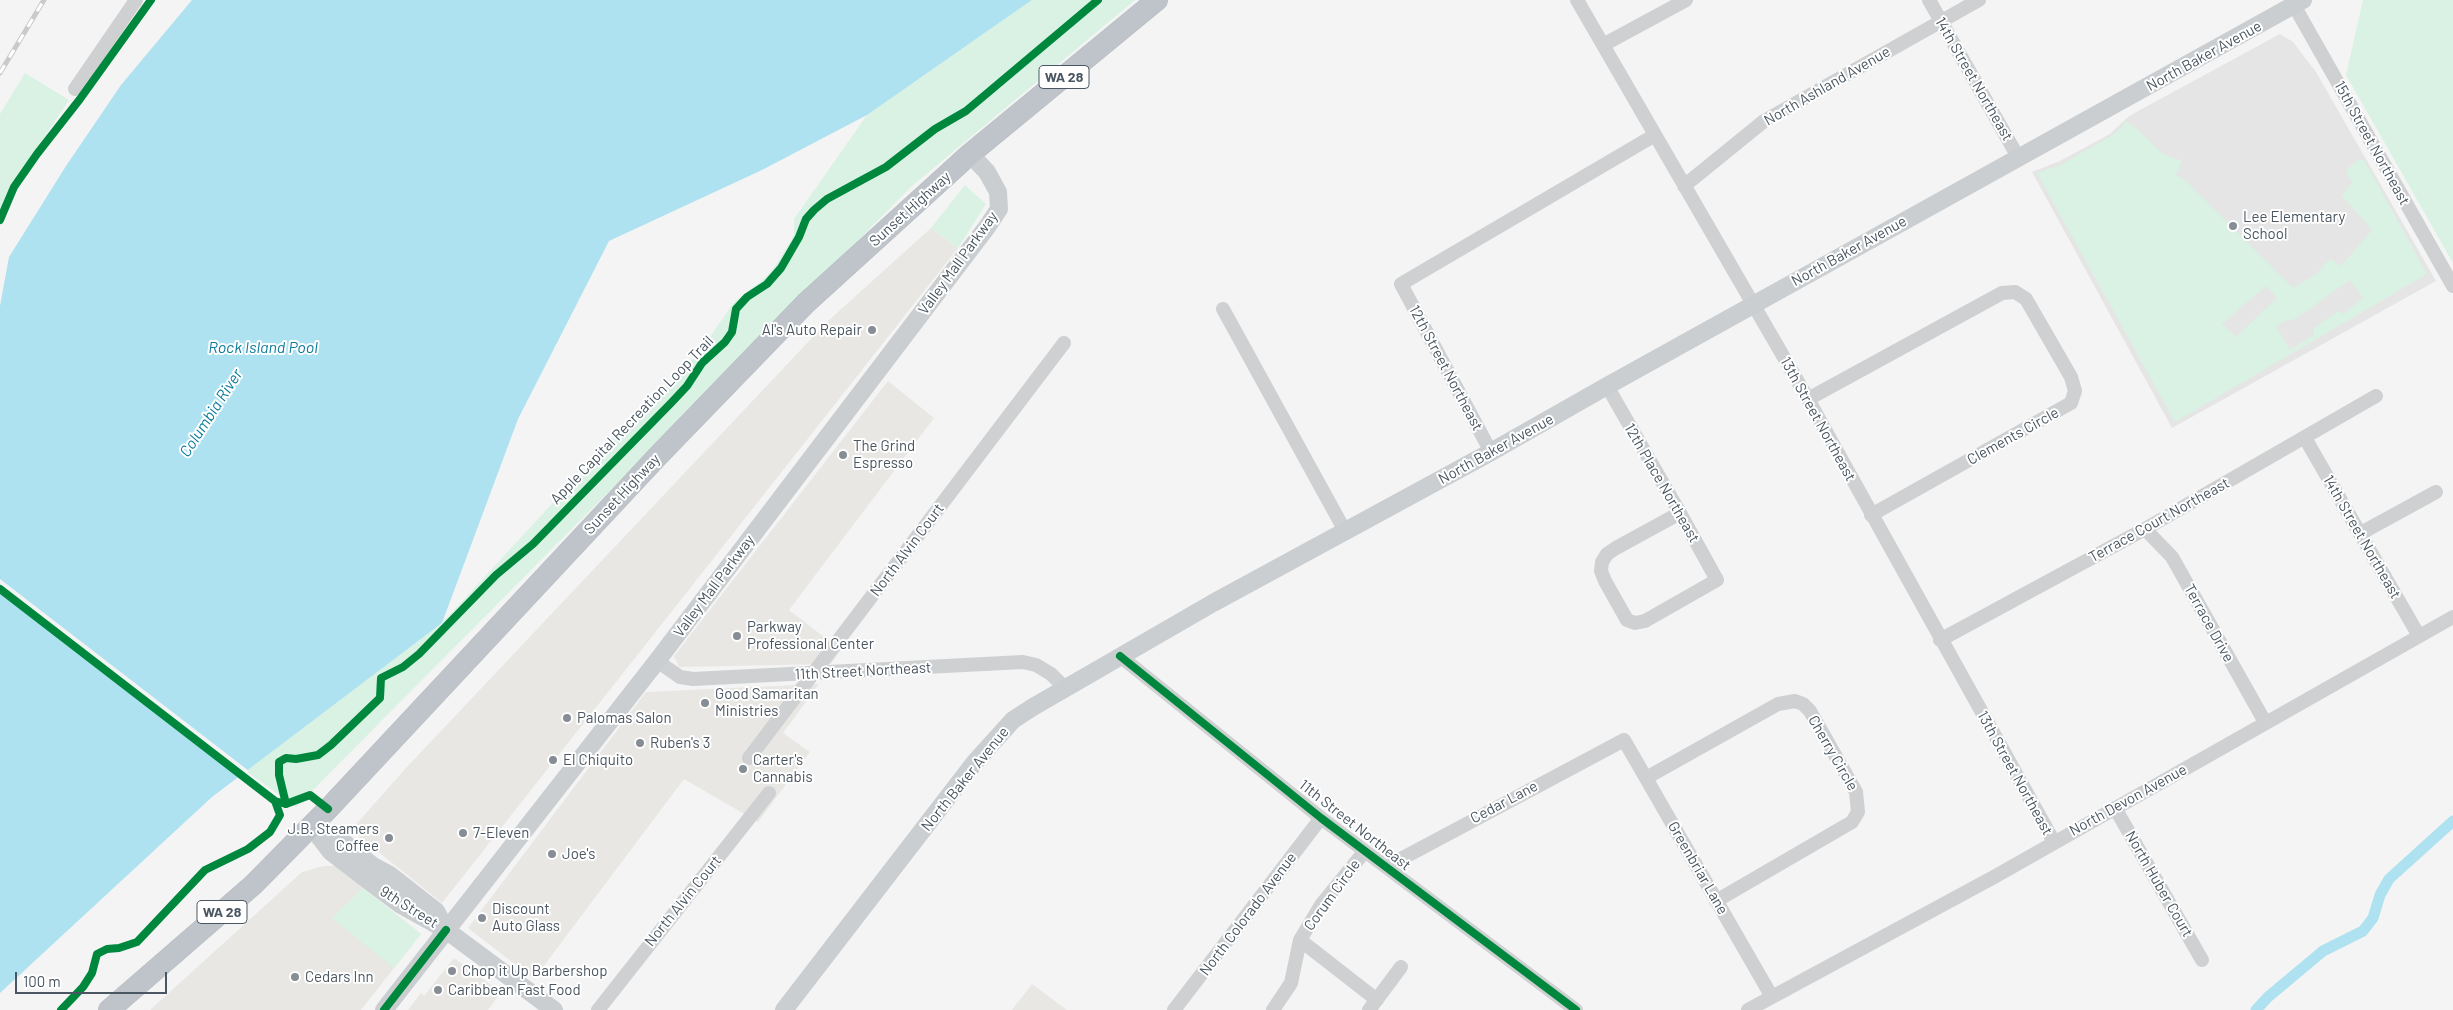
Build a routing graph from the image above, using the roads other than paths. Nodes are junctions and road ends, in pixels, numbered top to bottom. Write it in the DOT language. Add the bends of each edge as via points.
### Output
graph roads {
  1 [pos="136,0"];
  2 [pos="1157,0"];
  3 [pos="1577,0"];
  4 [pos="1686,0"];
  5 [pos="1929,0"];
  6 [pos="1979,0"];
  7 [pos="2296,2"];
  8 [pos="1940,21"];
  9 [pos="1602,45"];
  10 [pos="75,89"];
  11 [pos="1655,135"];
  12 [pos="970,154"];
  13 [pos="2018,157"];
  14 [pos="1684,186"];
  15 [pos="2453,286"];
  16 [pos="1753,305"];
  17 [pos="1223,309"];
  18 [pos="1064,342"];
  19 [pos="1607,386"];
  20 [pos="2376,396"];
  21 [pos="1808,400"];
  22 [pos="2306,438"];
  23 [pos="1491,452"];
  24 [pos="2436,492"];
  25 [pos="1680,513"];
  26 [pos="1871,515"];
  27 [pos="2145,529"];
  28 [pos="1345,531"];
  29 [pos="2360,533"];
  30 [pos="2453,617"];
  31 [pos="2419,636"];
  32 [pos="1940,640"];
  33 [pos="1120,656"];
  34 [pos="657,661"];
  35 [pos="813,674"];
  36 [pos="1065,688"];
  37 [pos="2265,722"];
  38 [pos="1624,740"];
  39 [pos="749,758"];
  40 [pos="1646,778"];
  41 [pos="770,793"];
  42 [pos="2115,808"];
  43 [pos="1321,818"];
  44 [pos="311,826"];
  45 [pos="2054,842"];
  46 [pos="1365,851"];
  47 [pos="1386,867"];
  48 [pos="1716,901"];
  49 [pos="446,930"];
  50 [pos="1300,940"];
  51 [pos="2202,960"];
  52 [pos="1401,967"];
  53 [pos="127,993"];
  54 [pos="1772,996"];
  55 [pos="1373,1005"];
  56 [pos="104,1010"];
  57 [pos="109,1010"];
  58 [pos="113,1010"];
  59 [pos="384,1010"];
  60 [pos="554,1010"];
  61 [pos="598,1010"];
  62 [pos="784,1010"];
  63 [pos="1174,1010"];
  64 [pos="1273,1010"];
  65 [pos="1576,1010"];
  66 [pos="1748,1010"];
  1 -- 10 [label="street"];
  2 -- 12 [label="highway, Sunset Highway / WA 28"];
  3 -- 9 [label="street, 13th Street Northeast"];
  4 -- 9 [label="street"];
  5 -- 8 [label="street, 14th Street Northeast"];
  6 -- 8 [label="street, North Ashland Avenue"];
  7 -- 13 [label="main road, North Baker Avenue" via="2130,98"];
  7 -- 15 [label="street, 15th Street Northeast"];
  8 -- 13 [label="street, 14th Street Northeast"];
  8 -- 14 [label="street, North Ashland Avenue" via="1764,121"];
  9 -- 11 [label="street, 13th Street Northeast"];
  11 -- 14 [label="street, 13th Street Northeast"];
  11 -- 23 [label="street, 12th Street Northeast" via="1401,284"];
  12 -- 34 [label="main road, Valley Mall Parkway" via="987,172 998,192 999,209"];
  12 -- 44 [label="highway, Sunset Highway / WA 28" via="806,303 657,456"];
  13 -- 16 [label="main road, North Baker Avenue"];
  14 -- 16 [label="street, 13th Street Northeast"];
  16 -- 19 [label="main road, North Baker Avenue"];
  16 -- 21 [label="street, 13th Street Northeast"];
  17 -- 28 [label="street"];
  18 -- 35 [label="street, North Alvin Court"];
  19 -- 23 [label="main road, North Baker Avenue"];
  19 -- 25 [label="street, 12th Place Northeast"];
  20 -- 22 [label="street, Terrace Court Northeast"];
  21 -- 26 [label="street, 13th Street Northeast"];
  21 -- 26 [label="street, Clements Circle" via="2002,293 2015,292 2026,299 2071,377 2075,391 2071,403"];
  22 -- 27 [label="street, Terrace Court Northeast"];
  22 -- 29 [label="street, 14th Street Northeast"];
  23 -- 28 [label="main road, North Baker Avenue"];
  24 -- 29 [label="street"];
  25 -- 25 [label="street, 12th Place Northeast" via="1616,548 1602,562 1601,571 1627,620 1635,623 1645,621 1716,580"];
  26 -- 32 [label="street, 13th Street Northeast"];
  27 -- 32 [label="street, Terrace Court Northeast"];
  27 -- 37 [label="street, Terrace Drive" via="2172,557"];
  28 -- 33 [label="main road, North Baker Avenue"];
  29 -- 31 [label="street, 14th Street Northeast"];
  30 -- 31 [label="street, North Devon Avenue"];
  31 -- 37 [label="street, North Devon Avenue"];
  32 -- 45 [label="street, 13th Street Northeast"];
  33 -- 36 [label="main road, North Baker Avenue"];
  33 -- 43 [label="street, 11th Street Northeast"];
  34 -- 35 [label="street, 11th Street Northeast" via="680,678"];
  34 -- 49 [label="main road, Valley Mall Parkway"];
  35 -- 36 [label="street, 11th Street Northeast" via="1023,662 1051,674"];
  35 -- 39 [label="street, North Alvin Court"];
  36 -- 62 [label="main road, North Baker Avenue" via="1013,720 975,762"];
  37 -- 42 [label="street, North Devon Avenue"];
  38 -- 40 [label="street, Greenbriar Lane"];
  38 -- 47 [label="street, Cedar Lane"];
  40 -- 48 [label="street, Greenbriar Lane"];
  40 -- 48 [label="street, Cherry Circle" via="1778,704 1795,701 1810,711 1852,784 1859,801 1858,812 1852,822"];
  41 -- 61 [label="street, North Alvin Court"];
  42 -- 45 [label="street, North Devon Avenue"];
  42 -- 51 [label="street, North Huber Court"];
  43 -- 46 [label="street, 11th Street Northeast"];
  43 -- 63 [label="street, North Colorado Avenue"];
  44 -- 49 [label="main road, 9th Street" via="331,852 401,905"];
  44 -- 53 [label="highway, Sunset Highway / WA 28" via="253,885"];
  45 -- 54 [label="street, North Devon Avenue"];
  46 -- 47 [label="street, 11th Street Northeast"];
  46 -- 50 [label="street, Corum Circle" via="1321,905"];
  47 -- 65 [label="street, 11th Street Northeast"];
  48 -- 54 [label="street, Greenbriar Lane"];
  49 -- 59 [label="main road, Valley Mall Parkway"];
  49 -- 60 [label="main road, 9th Street"];
  50 -- 55 [label="street, Corum Circle"];
  50 -- 64 [label="street, Corum Circle" via="1292,982"];
  52 -- 55 [label="street, Corum Circle"];
  53 -- 56 [label="highway, WA 28"];
  53 -- 57 [label="highway, Sunset Highway / WA 28"];
  53 -- 58 [label="highway"];
  54 -- 66 [label="street, North Devon Avenue"];
}
